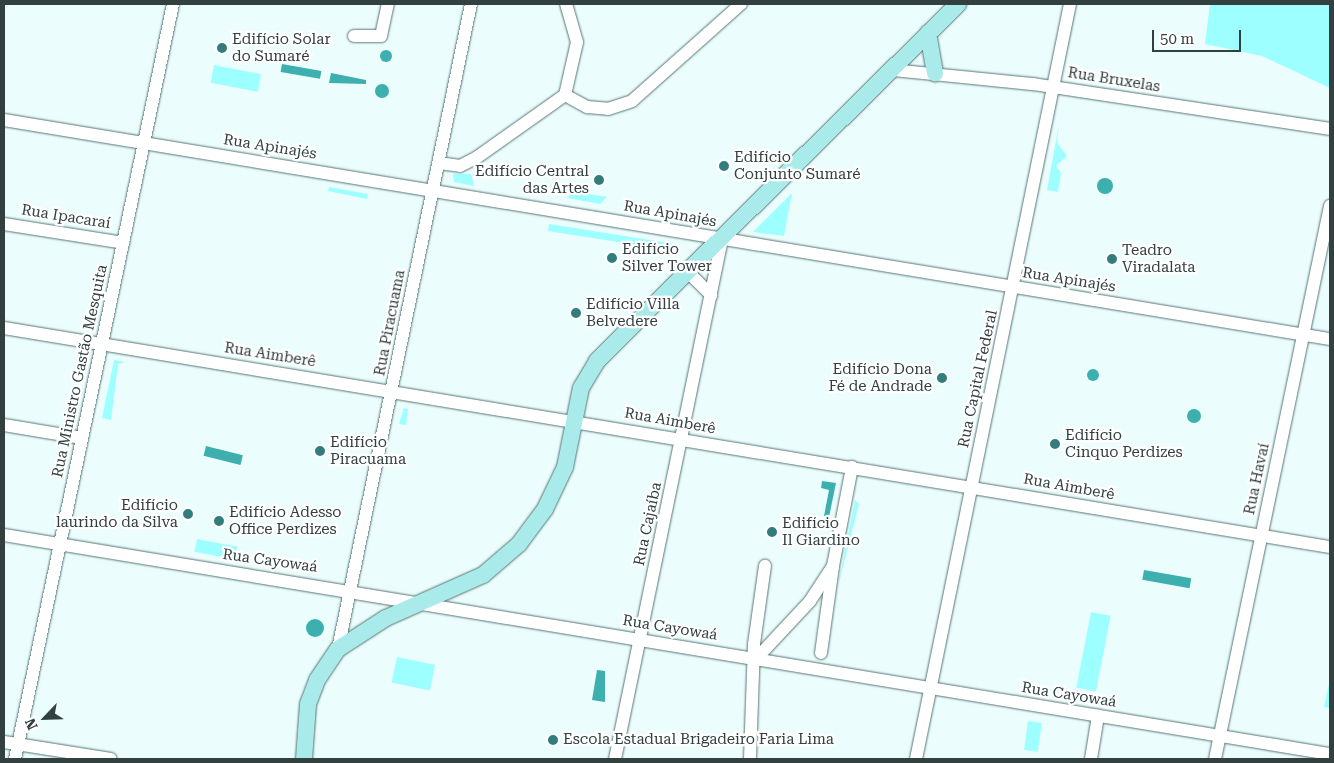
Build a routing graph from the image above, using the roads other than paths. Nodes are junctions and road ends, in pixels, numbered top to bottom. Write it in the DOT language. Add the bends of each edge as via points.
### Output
graph roads {
  1 [pos="173,4"];
  2 [pos="388,4"];
  3 [pos="471,4"];
  4 [pos="566,4"];
  5 [pos="741,4"];
  6 [pos="958,4"];
  7 [pos="1070,4"];
  8 [pos="928,33"];
  9 [pos="354,36"];
  10 [pos="892,70"];
  11 [pos="935,73"];
  12 [pos="1053,87"];
  13 [pos="565,95"];
  14 [pos="4,120"];
  15 [pos="1330,129"];
  16 [pos="144,143"];
  17 [pos="440,163"];
  18 [pos="433,190"];
  19 [pos="1330,206"];
  20 [pos="4,224"];
  21 [pos="722,239"];
  22 [pos="124,243"];
  23 [pos="688,272"];
  24 [pos="1014,287"];
  25 [pos="711,295"];
  26 [pos="4,328"];
  27 [pos="1303,334"];
  28 [pos="1330,339"];
  29 [pos="103,344"];
  30 [pos="392,391"];
  31 [pos="574,421"];
  32 [pos="4,425"];
  33 [pos="82,438"];
  34 [pos="681,439"];
  35 [pos="852,468"];
  36 [pos="972,487"];
  37 [pos="4,535"];
  38 [pos="1262,536"];
  39 [pos="60,544"];
  40 [pos="1330,547"];
  41 [pos="765,566"];
  42 [pos="833,566"];
  43 [pos="350,590"];
  44 [pos="422,604"];
  45 [pos="640,640"];
  46 [pos="338,649"];
  47 [pos="821,653"];
  48 [pos="756,659"];
  49 [pos="931,689"];
  50 [pos="1098,716"];
  51 [pos="304,732"];
  52 [pos="1220,736"];
  53 [pos="4,742"];
  54 [pos="18,745"];
  55 [pos="1330,754"];
  56 [pos="15,759"];
  57 [pos="111,759"];
  58 [pos="294,759"];
  59 [pos="304,759"];
  60 [pos="615,759"];
  61 [pos="750,759"];
  62 [pos="916,759"];
  63 [pos="1091,759"];
  64 [pos="1215,759"];
  1 -- 16 [label="street, Rua Ministro Gastão Mesquita"];
  2 -- 9 [label="street" via="381,36"];
  3 -- 17 [label="street, Rua Piracuama"];
  4 -- 13 [label="street" via="577,42"];
  5 -- 13 [label="street" via="626,104 608,109 587,107"];
  6 -- 8 [label="main road"];
  7 -- 12 [label="street, Rua Capital Federal"];
  8 -- 10 [label="main road"];
  8 -- 11 [label="main road"];
  10 -- 11 [label="street, Rua Bruxelas"];
  10 -- 21 [label="main road"];
  11 -- 12 [label="street, Rua Bruxelas"];
  12 -- 15 [label="street, Rua Bruxelas"];
  12 -- 24 [label="street, Rua Capital Federal"];
  13 -- 17 [label="street" via="476,158 460,166"];
  14 -- 16 [label="street, Rua Apinajés"];
  16 -- 18 [label="street, Rua Apinajés"];
  16 -- 22 [label="street, Rua Ministro Gastão Mesquita"];
  17 -- 18 [label="street, Rua Piracuama"];
  18 -- 21 [label="street, Rua Apinajés"];
  18 -- 30 [label="street, Rua Piracuama"];
  19 -- 27 [label="street, Rua Havaí"];
  20 -- 22 [label="street, Rua Ipacaraí"];
  21 -- 23 [label="main road"];
  21 -- 24 [label="street, Rua Apinajés"];
  21 -- 25 [label="street, Rua Cajaíba"];
  22 -- 29 [label="street, Rua Ministro Gastão Mesquita"];
  23 -- 25 [label="street"];
  23 -- 31 [label="main road" via="597,361 581,388"];
  24 -- 27 [label="street, Rua Apinajés"];
  24 -- 36 [label="street, Rua Capital Federal"];
  25 -- 34 [label="street, Rua Cajaíba"];
  26 -- 29 [label="street, Rua Aimberê"];
  27 -- 28 [label="street, Rua Apinajés"];
  27 -- 38 [label="street, Rua Havaí"];
  29 -- 30 [label="street, Rua Aimberê"];
  29 -- 33 [label="street, Rua Ministro Gastão Mesquita"];
  30 -- 31 [label="street, Rua Aimberê"];
  30 -- 43 [label="street, Rua Piracuama"];
  31 -- 34 [label="street, Rua Aimberê"];
  31 -- 44 [label="main road" via="556,488 519,544 483,576"];
  32 -- 33 [label="street"];
  33 -- 39 [label="street, Rua Ministro Gastão Mesquita"];
  34 -- 35 [label="street, Rua Aimberê"];
  34 -- 45 [label="street, Rua Cajaíba"];
  35 -- 36 [label="street, Rua Aimberê"];
  35 -- 42 [label="street"];
  36 -- 38 [label="street, Rua Aimberê"];
  36 -- 49 [label="street, Rua Capital Federal"];
  37 -- 39 [label="street, Rua Cayowaá"];
  38 -- 40 [label="street, Rua Aimberê"];
  38 -- 52 [label="street, Rua Havaí"];
  39 -- 43 [label="street, Rua Cayowaá"];
  39 -- 54 [label="street, Rua Ministro Gastão Mesquita"];
  41 -- 48 [label="street"];
  42 -- 47 [label="street"];
  42 -- 48 [label="street" via="810,602"];
  43 -- 44 [label="street, Rua Cayowaá"];
  43 -- 46 [label="street, Rua Piracuama"];
  44 -- 45 [label="street, Rua Cayowaá"];
  44 -- 46 [label="main road" via="369,627"];
  45 -- 48 [label="street, Rua Cayowaá"];
  45 -- 60 [label="street, Rua Cajaíba"];
  46 -- 51 [label="main road" via="316,680"];
  48 -- 49 [label="street, Rua Cayowaá"];
  48 -- 61 [label="street"];
  49 -- 50 [label="street, Rua Cayowaá"];
  49 -- 62 [label="street, Rua Capital Federal"];
  50 -- 52 [label="street, Rua Cayowaá"];
  50 -- 63 [label="street"];
  51 -- 58 [label="main road"];
  51 -- 59 [label="main road"];
  52 -- 55 [label="street, Rua Cayowaá"];
  52 -- 64 [label="street, Rua Havaí"];
  53 -- 54 [label="street"];
  54 -- 56 [label="street, Rua Ministro Gastão Mesquita"];
  54 -- 57 [label="street"];
}
